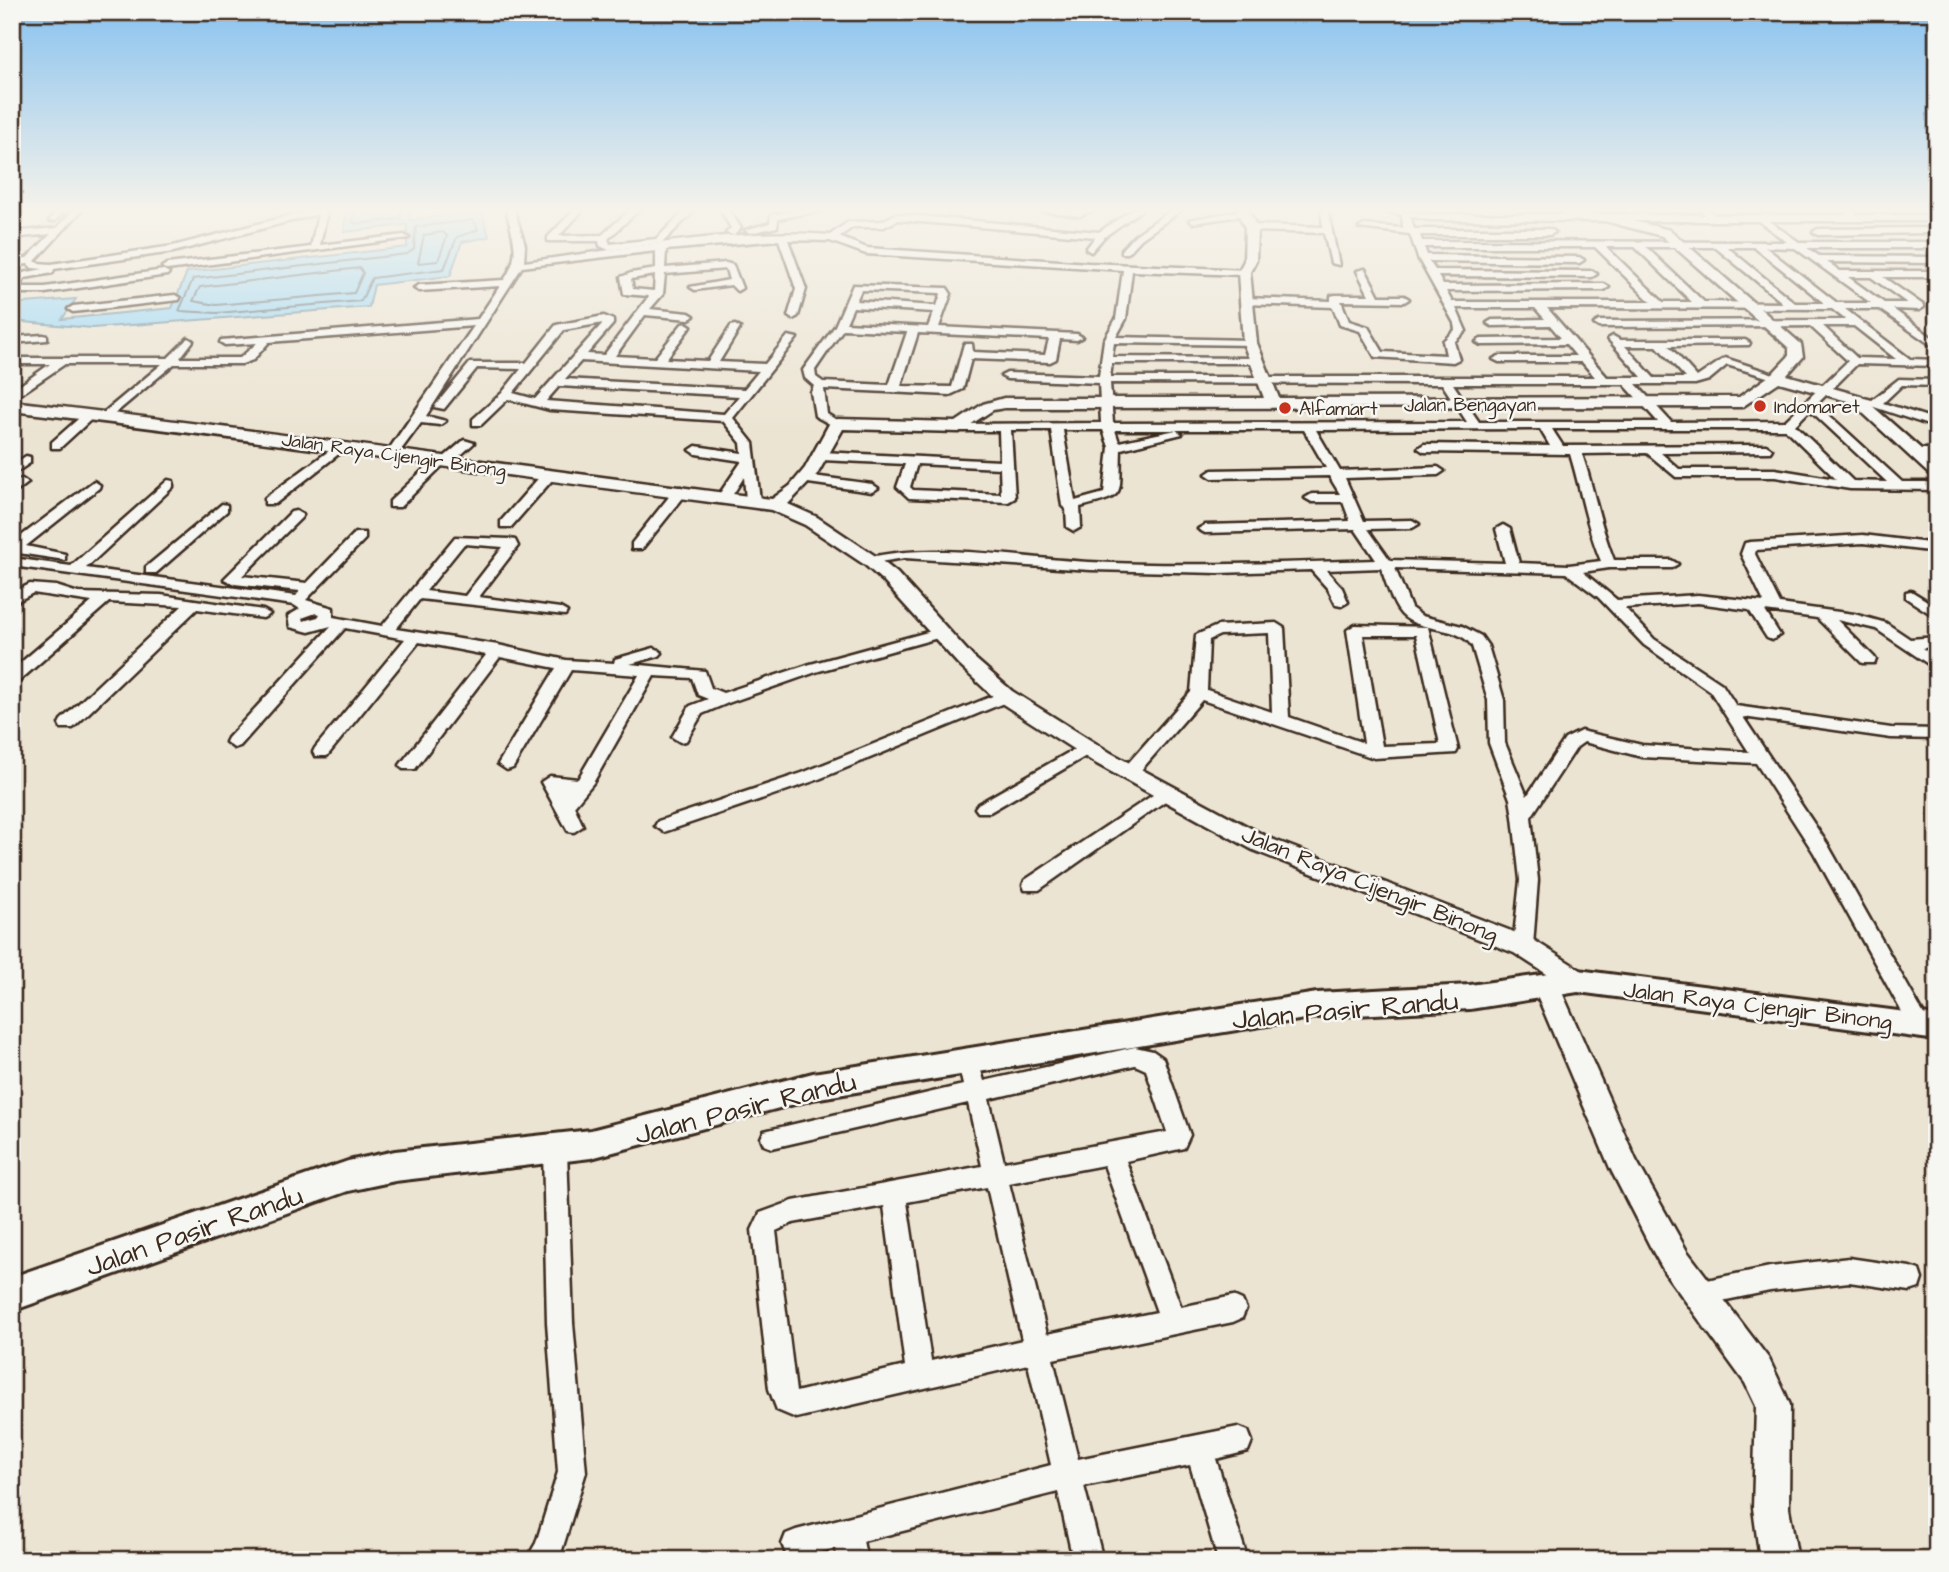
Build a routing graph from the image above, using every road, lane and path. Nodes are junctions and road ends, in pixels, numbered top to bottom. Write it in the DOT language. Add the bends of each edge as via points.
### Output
graph roads {
  1 [pos="15,282"];
  2 [pos="735,282"];
  3 [pos="799,282"];
  4 [pos="1126,282"];
  5 [pos="1245,282"];
  6 [pos="1367,282"];
  7 [pos="1437,282"];
  8 [pos="1600,282"];
  9 [pos="1637,282"];
  10 [pos="1677,282"];
  11 [pos="1720,282"];
  12 [pos="1764,282"];
  13 [pos="1805,282"];
  14 [pos="1848,282"];
  15 [pos="1885,282"];
  16 [pos="159,283"];
  17 [pos="507,283"];
  18 [pos="111,284"];
  19 [pos="695,287"];
  20 [pos="1604,287"];
  21 [pos="419,288"];
  22 [pos="1440,288"];
  23 [pos="654,297"];
  24 [pos="175,298"];
  25 [pos="1375,298"];
  26 [pos="1404,299"];
  27 [pos="1246,300"];
  28 [pos="850,304"];
  29 [pos="1336,304"];
  30 [pos="1449,305"];
  31 [pos="1792,305"];
  32 [pos="1835,305"];
  33 [pos="1878,305"];
  34 [pos="98,306"];
  35 [pos="1539,306"];
  36 [pos="1581,306"];
  37 [pos="1621,306"];
  38 [pos="1661,306"];
  39 [pos="1702,306"];
  40 [pos="1747,306"];
  41 [pos="73,309"];
  42 [pos="941,309"];
  43 [pos="643,312"];
  44 [pos="793,316"];
  45 [pos="480,322"];
  46 [pos="1552,322"];
  47 [pos="1492,323"];
  48 [pos="1813,323"];
  49 [pos="1858,323"];
  50 [pos="1599,324"];
  51 [pos="1726,324"];
  52 [pos="1771,324"];
  53 [pos="840,326"];
  54 [pos="735,328"];
  55 [pos="914,328"];
  56 [pos="933,329"];
  57 [pos="1461,331"];
  58 [pos="975,332"];
  59 [pos="1055,336"];
  60 [pos="1077,337"];
  61 [pos="43,338"];
  62 [pos="792,338"];
  63 [pos="266,339"];
  64 [pos="12,340"];
  65 [pos="1109,340"];
  66 [pos="188,341"];
  67 [pos="1567,341"];
  68 [pos="225,342"];
  69 [pos="1250,343"];
  70 [pos="1616,343"];
  71 [pos="1660,343"];
  72 [pos="1745,343"];
  73 [pos="1936,345"];
  74 [pos="967,355"];
  75 [pos="577,357"];
  76 [pos="607,359"];
  77 [pos="1107,359"];
  78 [pos="1499,359"];
  79 [pos="1583,359"];
  80 [pos="12,361"];
  81 [pos="1255,361"];
  82 [pos="1725,361"];
  83 [pos="1854,361"];
  84 [pos="61,362"];
  85 [pos="1907,362"];
  86 [pos="168,363"];
  87 [pos="661,363"];
  88 [pos="1937,363"];
  89 [pos="711,365"];
  90 [pos="530,366"];
  91 [pos="768,368"];
  92 [pos="1007,376"];
  93 [pos="1777,377"];
  94 [pos="1444,379"];
  95 [pos="1104,380"];
  96 [pos="1264,380"];
  97 [pos="1604,381"];
  98 [pos="1627,381"];
  99 [pos="1651,381"];
  100 [pos="1695,381"];
  101 [pos="555,382"];
  102 [pos="1937,383"];
  103 [pos="820,385"];
  104 [pos="646,386"];
  105 [pos="894,389"];
  106 [pos="1826,389"];
  107 [pos="747,393"];
  108 [pos="506,395"];
  109 [pos="12,397"];
  110 [pos="1856,399"];
  111 [pos="1460,402"];
  112 [pos="1273,403"];
  113 [pos="1646,403"];
  114 [pos="537,404"];
  115 [pos="1105,404"];
  116 [pos="1810,404"];
  117 [pos="1874,405"];
  118 [pos="12,406"];
  119 [pos="440,407"];
  120 [pos="627,410"];
  121 [pos="98,416"];
  122 [pos="727,418"];
  123 [pos="418,419"];
  124 [pos="440,421"];
  125 [pos="477,422"];
  126 [pos="837,424"];
  127 [pos="1936,424"];
  128 [pos="1411,425"];
  129 [pos="1475,425"];
  130 [pos="1543,425"];
  131 [pos="1788,425"];
  132 [pos="1107,426"];
  133 [pos="1281,426"];
  134 [pos="1308,426"];
  135 [pos="1668,426"];
  136 [pos="1743,426"];
  137 [pos="959,427"];
  138 [pos="1210,427"];
  139 [pos="1057,428"];
  140 [pos="1005,429"];
  141 [pos="468,443"];
  142 [pos="55,445"];
  143 [pos="341,446"];
  144 [pos="1115,447"];
  145 [pos="1424,448"];
  146 [pos="1648,448"];
  147 [pos="1766,449"];
  148 [pos="696,450"];
  149 [pos="1559,450"];
  150 [pos="1575,450"];
  151 [pos="1918,453"];
  152 [pos="1937,453"];
  153 [pos="391,455"];
  154 [pos="822,456"];
  155 [pos="26,460"];
  156 [pos="748,460"];
  157 [pos="912,461"];
  158 [pos="443,462"];
  159 [pos="1007,465"];
  160 [pos="12,471"];
  161 [pos="1937,472"];
  162 [pos="1212,474"];
  163 [pos="1335,474"];
  164 [pos="1790,475"];
  165 [pos="548,476"];
  166 [pos="804,483"];
  167 [pos="168,484"];
  168 [pos="94,485"];
  169 [pos="1850,485"];
  170 [pos="1899,486"];
  171 [pos="1937,486"];
  172 [pos="872,488"];
  173 [pos="681,491"];
  174 [pos="724,496"];
  175 [pos="1312,498"];
  176 [pos="1349,498"];
  177 [pos="270,501"];
  178 [pos="395,504"];
  179 [pos="774,506"];
  180 [pos="1073,507"];
  181 [pos="222,508"];
  182 [pos="296,515"];
  183 [pos="506,524"];
  184 [pos="1358,524"];
  185 [pos="1412,524"];
  186 [pos="1074,527"];
  187 [pos="1205,528"];
  188 [pos="1503,529"];
  189 [pos="360,536"];
  190 [pos="637,546"];
  191 [pos="1937,548"];
  192 [pos="13,552"];
  193 [pos="871,561"];
  194 [pos="1386,564"];
  195 [pos="1609,564"];
  196 [pos="1671,564"];
  197 [pos="80,566"];
  198 [pos="1315,566"];
  199 [pos="1513,568"];
  200 [pos="1569,569"];
  201 [pos="151,570"];
  202 [pos="133,577"];
  203 [pos="231,579"];
  204 [pos="311,588"];
  205 [pos="416,594"];
  206 [pos="1911,595"];
  207 [pos="103,599"];
  208 [pos="12,600"];
  209 [pos="469,600"];
  210 [pos="1341,602"];
  211 [pos="194,603"];
  212 [pos="1616,604"];
  213 [pos="304,605"];
  214 [pos="1754,605"];
  215 [pos="1774,607"];
  216 [pos="560,612"];
  217 [pos="263,614"];
  218 [pos="1937,614"];
  219 [pos="1823,615"];
  220 [pos="333,622"];
  221 [pos="385,632"];
  222 [pos="940,633"];
  223 [pos="1772,635"];
  224 [pos="414,638"];
  225 [pos="1937,642"];
  226 [pos="1910,644"];
  227 [pos="498,650"];
  228 [pos="654,658"];
  229 [pos="1868,660"];
  230 [pos="566,665"];
  231 [pos="1937,665"];
  232 [pos="12,679"];
  233 [pos="704,691"];
  234 [pos="1199,693"];
  235 [pos="1005,695"];
  236 [pos="722,699"];
  237 [pos="696,710"];
  238 [pos="1730,710"];
  239 [pos="1281,720"];
  240 [pos="67,724"];
  241 [pos="1937,734"];
  242 [pos="680,737"];
  243 [pos="234,743"];
  244 [pos="1087,748"];
  245 [pos="321,752"];
  246 [pos="1374,752"];
  247 [pos="1760,758"];
  248 [pos="507,764"];
  249 [pos="409,765"];
  250 [pos="1129,773"];
  251 [pos="582,785"];
  252 [pos="1166,793"];
  253 [pos="565,805"];
  254 [pos="984,808"];
  255 [pos="1522,817"];
  256 [pos="574,826"];
  257 [pos="664,826"];
  258 [pos="1032,885"];
  259 [pos="1523,946"];
  260 [pos="1578,981"];
  261 [pos="1547,988"];
  262 [pos="1928,1027"];
  263 [pos="969,1063"];
  264 [pos="976,1094"];
  265 [pos="772,1138"];
  266 [pos="555,1150"];
  267 [pos="1112,1154"];
  268 [pos="995,1175"];
  269 [pos="894,1194"];
  270 [pos="1910,1279"];
  271 [pos="12,1293"];
  272 [pos="1702,1293"];
  273 [pos="1233,1308"];
  274 [pos="1172,1321"];
  275 [pos="1038,1349"];
  276 [pos="920,1377"];
  277 [pos="1238,1441"];
  278 [pos="1199,1450"];
  279 [pos="1069,1475"];
  280 [pos="847,1529"];
  281 [pos="796,1544"];
  282 [pos="540,1560"];
  283 [pos="852,1560"];
  284 [pos="1088,1560"];
  285 [pos="1233,1560"];
  286 [pos="1779,1560"];
  1 -- 18 [label="street" via="13,290"];
  2 -- 19 [label="street"];
  3 -- 44 [label="street" via="802,289"];
  4 -- 65 [label="street" via="1121,318"];
  5 -- 27 [label="street"];
  6 -- 25 [label="street"];
  7 -- 22 [label="street"];
  8 -- 20 [label="street"];
  9 -- 38 [label="street"];
  10 -- 39 [label="street"];
  11 -- 40 [label="street"];
  12 -- 31 [label="street"];
  13 -- 32 [label="street"];
  14 -- 33 [label="street"];
  15 -- 33 [label="street" via="1919,307"];
  16 -- 18 [label="street"];
  16 -- 24 [label="street"];
  16 -- 34 [label="street"];
  17 -- 21 [label="street"];
  17 -- 45 [label="street"];
  18 -- 34 [label="street"];
  20 -- 22 [label="street"];
  20 -- 37 [label="street"];
  22 -- 30 [label="street"];
  23 -- 43 [label="street"];
  25 -- 26 [label="street"];
  25 -- 29 [label="street" via="1336,298"];
  27 -- 29 [label="street"];
  27 -- 69 [label="street"];
  28 -- 42 [label="street"];
  28 -- 42 [label="street" via="857,287 934,288 946,294"];
  28 -- 53 [label="street"];
  29 -- 57 [label="street" via="1344,323 1364,329 1383,356 1453,359 1448,339"];
  30 -- 35 [label="street"];
  30 -- 57 [label="street"];
  31 -- 32 [label="street"];
  31 -- 40 [label="street"];
  32 -- 33 [label="street"];
  32 -- 49 [label="street"];
  33 -- 73 [label="street"];
  34 -- 41 [label="street"];
  35 -- 36 [label="street"];
  35 -- 46 [label="street"];
  36 -- 37 [label="street"];
  36 -- 50 [label="street"];
  37 -- 38 [label="street"];
  38 -- 39 [label="street"];
  39 -- 40 [label="street"];
  40 -- 52 [label="street"];
  42 -- 56 [label="street"];
  43 -- 76 [label="street"];
  43 -- 87 [label="street" via="687,321"];
  45 -- 63 [label="street"];
  45 -- 123 [label="street"];
  46 -- 47 [label="street"];
  46 -- 67 [label="street"];
  48 -- 49 [label="street"];
  48 -- 52 [label="street"];
  48 -- 83 [label="street"];
  49 -- 85 [label="street"];
  50 -- 51 [label="street"];
  50 -- 70 [label="street"];
  51 -- 52 [label="street"];
  51 -- 72 [label="street"];
  52 -- 93 [label="street" via="1799,352"];
  53 -- 55 [label="street"];
  53 -- 103 [label="street" via="809,370"];
  54 -- 89 [label="street"];
  55 -- 56 [label="street"];
  55 -- 105 [label="street"];
  56 -- 58 [label="street"];
  57 -- 67 [label="street" via="1476,343"];
  58 -- 59 [label="street"];
  58 -- 74 [label="street"];
  59 -- 60 [label="street"];
  59 -- 74 [label="street" via="1050,359"];
  61 -- 64 [label="street"];
  62 -- 91 [label="street"];
  63 -- 68 [label="street"];
  63 -- 86 [label="street" via="246,360"];
  65 -- 69 [label="street"];
  65 -- 77 [label="street"];
  66 -- 86 [label="street"];
  67 -- 79 [label="street"];
  69 -- 81 [label="street"];
  70 -- 71 [label="street"];
  70 -- 99 [label="street"];
  71 -- 72 [label="street"];
  71 -- 100 [label="street"];
  72 -- 82 [label="street"];
  74 -- 105 [label="street" via="955,391"];
  75 -- 76 [label="street"];
  75 -- 90 [label="street" via="609,322 562,326"];
  75 -- 101 [label="street"];
  76 -- 87 [label="street"];
  77 -- 81 [label="street"];
  77 -- 95 [label="street"];
  78 -- 79 [label="street"];
  79 -- 97 [label="street"];
  80 -- 84 [label="street"];
  81 -- 96 [label="street"];
  82 -- 93 [label="street"];
  82 -- 100 [label="street"];
  83 -- 85 [label="street"];
  83 -- 106 [label="street"];
  84 -- 86 [label="street"];
  84 -- 109 [label="street"];
  85 -- 88 [label="street"];
  86 -- 121 [label="street"];
  87 -- 89 [label="street"];
  87 -- 104 [label="street"];
  89 -- 91 [label="street"];
  90 -- 108 [label="street"];
  90 -- 119 [label="street" via="474,365"];
  91 -- 107 [label="street"];
  92 -- 95 [label="street"];
  93 -- 106 [label="street"];
  93 -- 113 [label="street" via="1742,402"];
  94 -- 96 [label="street"];
  94 -- 97 [label="street"];
  94 -- 111 [label="street"];
  95 -- 96 [label="street"];
  95 -- 115 [label="street"];
  96 -- 112 [label="street"];
  97 -- 98 [label="street"];
  98 -- 99 [label="street"];
  98 -- 113 [label="street"];
  99 -- 100 [label="street"];
  101 -- 104 [label="street"];
  101 -- 114 [label="street"];
  102 -- 117 [label="street" via="1899,382"];
  103 -- 105 [label="street"];
  103 -- 126 [label="street" via="829,398 819,409 826,420"];
  104 -- 107 [label="street"];
  104 -- 120 [label="street"];
  106 -- 110 [label="street"];
  106 -- 116 [label="street"];
  107 -- 122 [label="street"];
  108 -- 114 [label="street"];
  108 -- 125 [label="street"];
  110 -- 117 [label="street"];
  110 -- 151 [label="street"];
  111 -- 112 [label="street"];
  111 -- 113 [label="street"];
  111 -- 129 [label="street"];
  112 -- 115 [label="street"];
  112 -- 133 [label="street"];
  113 -- 135 [label="street"];
  114 -- 120 [label="street"];
  115 -- 132 [label="street"];
  115 -- 137 [label="street" via="1004,403 988,407"];
  116 -- 131 [label="street"];
  116 -- 170 [label="street"];
  117 -- 127 [label="street"];
  118 -- 121 [label="street, Jalan Raya Cijengir Binong"];
  120 -- 122 [label="street"];
  121 -- 142 [label="street"];
  121 -- 143 [label="street, Jalan Raya Cijengir Binong"];
  122 -- 156 [label="street" via="747,443"];
  123 -- 124 [label="street"];
  123 -- 153 [label="street"];
  126 -- 137 [label="street, Jalan Bengayan"];
  126 -- 154 [label="street"];
  128 -- 129 [label="street, Jalan Bengayan"];
  128 -- 134 [label="street, Jalan Bengayan"];
  128 -- 145 [label="street"];
  129 -- 130 [label="street, Jalan Bengayan"];
  130 -- 135 [label="street, Jalan Bengayan"];
  130 -- 149 [label="street"];
  131 -- 136 [label="street, Jalan Bengayan"];
  131 -- 169 [label="street"];
  132 -- 138 [label="street, Jalan Bengayan"];
  132 -- 139 [label="street, Jalan Bengayan"];
  132 -- 144 [label="street"];
  133 -- 134 [label="street, Jalan Bengayan"];
  133 -- 138 [label="street, Jalan Bengayan"];
  134 -- 163 [label="street"];
  135 -- 136 [label="street, Jalan Bengayan"];
  136 -- 147 [label="street"];
  137 -- 140 [label="street, Jalan Bengayan"];
  138 -- 144 [label="street"];
  139 -- 140 [label="street, Jalan Bengayan"];
  139 -- 180 [label="street" via="1069,506"];
  140 -- 159 [label="street"];
  141 -- 158 [label="street"];
  143 -- 153 [label="street, Jalan Raya Cijengir Binong"];
  143 -- 177 [label="street"];
  144 -- 180 [label="street" via="1111,495"];
  145 -- 149 [label="street"];
  145 -- 163 [label="street" via="1443,472"];
  146 -- 147 [label="street"];
  146 -- 150 [label="street"];
  146 -- 164 [label="street" via="1676,473"];
  147 -- 164 [label="street"];
  148 -- 156 [label="street"];
  149 -- 150 [label="street"];
  150 -- 195 [label="street" via="1595,531"];
  151 -- 152 [label="street"];
  151 -- 161 [label="street"];
  153 -- 158 [label="street, Jalan Raya Cijengir Binong"];
  154 -- 157 [label="street"];
  154 -- 166 [label="street"];
  155 -- 160 [label="street"];
  156 -- 174 [label="street"];
  156 -- 179 [label="street"];
  157 -- 159 [label="street"];
  157 -- 159 [label="street" via="903,487 909,494 1001,499 1009,493"];
  158 -- 165 [label="street, Jalan Raya Cijengir Binong"];
  158 -- 178 [label="street"];
  162 -- 163 [label="street"];
  163 -- 176 [label="street"];
  164 -- 169 [label="street"];
  165 -- 173 [label="street, Jalan Raya Cijengir Binong"];
  165 -- 183 [label="street"];
  166 -- 172 [label="street"];
  166 -- 179 [label="street"];
  167 -- 197 [label="street"];
  168 -- 192 [label="street"];
  169 -- 170 [label="street"];
  170 -- 171 [label="street"];
  173 -- 174 [label="street, Jalan Raya Cijengir Binong"];
  173 -- 190 [label="street"];
  174 -- 179 [label="street, Jalan Raya Cijengir Binong"];
  175 -- 176 [label="street"];
  176 -- 184 [label="street"];
  179 -- 193 [label="street, Jalan Raya Cijengir Binong"];
  180 -- 186 [label="street"];
  181 -- 201 [label="street"];
  182 -- 203 [label="street"];
  184 -- 185 [label="street"];
  184 -- 187 [label="street"];
  184 -- 194 [label="street"];
  188 -- 199 [label="street"];
  189 -- 204 [label="street"];
  191 -- 215 [label="street" via="1840,539 1750,546 1748,554"];
  192 -- 197 [label="street"];
  193 -- 198 [label="street" via="928,555 1091,566"];
  193 -- 222 [label="street, Jalan Raya Cijengir Binong"];
  194 -- 198 [label="street"];
  194 -- 199 [label="street"];
  194 -- 255 [label="street" via="1410,615 1457,629 1480,646 1496,700 1497,743"];
  195 -- 196 [label="street"];
  195 -- 200 [label="street"];
  197 -- 201 [label="street"];
  197 -- 202 [label="street"];
  198 -- 210 [label="street"];
  199 -- 200 [label="street"];
  200 -- 212 [label="street"];
  201 -- 203 [label="street"];
  202 -- 207 [label="street"];
  202 -- 213 [label="street"];
  203 -- 204 [label="street"];
  204 -- 213 [label="street"];
  205 -- 209 [label="street"];
  205 -- 209 [label="street" via="460,540 510,543"];
  205 -- 221 [label="street"];
  206 -- 218 [label="street"];
  207 -- 208 [label="street" via="30,588"];
  207 -- 211 [label="street"];
  207 -- 232 [label="street"];
  209 -- 216 [label="street"];
  211 -- 217 [label="street"];
  211 -- 240 [label="street"];
  212 -- 214 [label="street" via="1677,599"];
  212 -- 238 [label="street" via="1651,643 1716,688"];
  213 -- 220 [label="street" via="328,611"];
  213 -- 220 [label="street" via="295,624 309,627"];
  214 -- 215 [label="street"];
  214 -- 223 [label="street"];
  215 -- 219 [label="street"];
  219 -- 226 [label="street" via="1865,620"];
  219 -- 229 [label="street"];
  220 -- 221 [label="street"];
  220 -- 243 [label="street"];
  221 -- 224 [label="street"];
  222 -- 235 [label="street, Jalan Raya Cijengir Binong"];
  222 -- 236 [label="street"];
  224 -- 227 [label="street"];
  224 -- 245 [label="street"];
  225 -- 226 [label="street"];
  226 -- 231 [label="street"];
  227 -- 230 [label="street"];
  227 -- 249 [label="street"];
  228 -- 230 [label="street" via="604,667"];
  228 -- 233 [label="street" via="699,674"];
  228 -- 251 [label="street"];
  230 -- 248 [label="street"];
  233 -- 236 [label="street"];
  233 -- 237 [label="street"];
  234 -- 239 [label="street"];
  234 -- 239 [label="street" via="1201,638 1217,631 1276,628"];
  234 -- 250 [label="street"];
  235 -- 244 [label="street, Jalan Raya Cijengir Binong"];
  235 -- 257 [label="street" via="808,777"];
  236 -- 237 [label="street"];
  237 -- 242 [label="street"];
  238 -- 241 [label="street" via="1891,733"];
  238 -- 247 [label="street"];
  239 -- 246 [label="street"];
  244 -- 250 [label="street, Jalan Raya Cijengir Binong"];
  244 -- 254 [label="street"];
  246 -- 246 [label="street" via="1450,749 1423,630 1355,630"];
  247 -- 255 [label="street" via="1642,751 1581,736 1571,743"];
  247 -- 262 [label="street"];
  250 -- 252 [label="street, Jalan Raya Cijengir Binong"];
  251 -- 253 [label="street"];
  251 -- 253 [label="street" via="550,782"];
  252 -- 258 [label="street"];
  252 -- 259 [label="street, Jalan Raya Cijengir Binong" via="1261,844"];
  253 -- 256 [label="street"];
  255 -- 259 [label="street" via="1528,880"];
  259 -- 260 [label="street, Jalan Raya Cijengir Binong"];
  260 -- 261 [label="main road, Jalan Pasir Randu"];
  260 -- 262 [label="main road, Jalan Raya Cjengir Binong"];
  261 -- 263 [label="main road, Jalan Pasir Randu" via="1317,1005"];
  261 -- 272 [label="street" via="1625,1168 1676,1262"];
  263 -- 264 [label="street"];
  263 -- 266 [label="main road, Jalan Pasir Randu" via="813,1086 639,1134"];
  264 -- 265 [label="street"];
  264 -- 267 [label="street" via="1135,1056 1151,1059 1178,1139"];
  264 -- 268 [label="street"];
  266 -- 271 [label="main road, Jalan Pasir Randu" via="395,1166 348,1176"];
  266 -- 282 [label="street" via="560,1324 572,1472 548,1551"];
  267 -- 268 [label="street"];
  267 -- 274 [label="street"];
  268 -- 269 [label="street"];
  268 -- 275 [label="street"];
  269 -- 276 [label="street"];
  269 -- 276 [label="street" via="769,1221 764,1230 782,1389 786,1401 796,1405"];
  270 -- 272 [label="street" via="1849,1270"];
  272 -- 286 [label="street" via="1757,1371 1773,1405 1771,1508"];
  273 -- 274 [label="street"];
  274 -- 275 [label="street"];
  275 -- 276 [label="street"];
  275 -- 279 [label="street"];
  277 -- 278 [label="street"];
  278 -- 279 [label="street"];
  278 -- 285 [label="street"];
  279 -- 280 [label="street"];
  279 -- 284 [label="street"];
  280 -- 281 [label="street"];
  280 -- 283 [label="street"];
}
